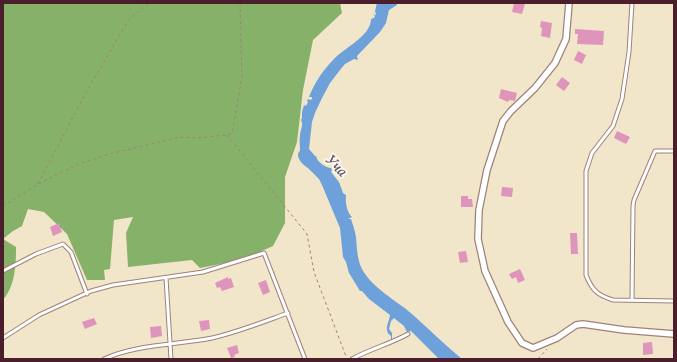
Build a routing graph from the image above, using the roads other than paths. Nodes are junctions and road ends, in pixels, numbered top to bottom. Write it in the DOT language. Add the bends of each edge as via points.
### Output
graph roads {
  1 [pos="569,3"];
  2 [pos="632,3"];
  3 [pos="674,151"];
  4 [pos="3,271"];
  5 [pos="166,278"];
  6 [pos="86,294"];
  7 [pos="632,300"];
  8 [pos="674,301"];
  9 [pos="288,313"];
  10 [pos="408,334"];
  11 [pos="674,334"];
  12 [pos="3,338"];
  13 [pos="171,345"];
  14 [pos="104,359"];
  15 [pos="171,359"];
  16 [pos="305,359"];
  17 [pos="352,359"];
  1 -- 11 [label="street" via="566,39 555,63 503,121 487,170 479,210 478,239 485,271 508,322 522,343 533,348 557,338 576,325 583,324"];
  2 -- 7 [label="lane" via="629,52 622,99 613,126 592,153 586,171 586,275 599,294 613,300"];
  3 -- 7 [label="lane" via="655,151 632,206"];
  4 -- 6 [label="lane" via="63,244 71,252"];
  5 -- 6 [label="lane" via="113,285"];
  5 -- 9 [label="lane" via="203,272 264,253"];
  5 -- 13 [label="lane"];
  6 -- 12 [label="lane" via="39,315"];
  7 -- 8 [label="lane"];
  9 -- 13 [label="lane" via="213,338"];
  9 -- 16 [label="lane"];
  10 -- 17 [label="lane"];
  13 -- 14 [label="lane" via="117,353"];
  13 -- 15 [label="lane"];
}
